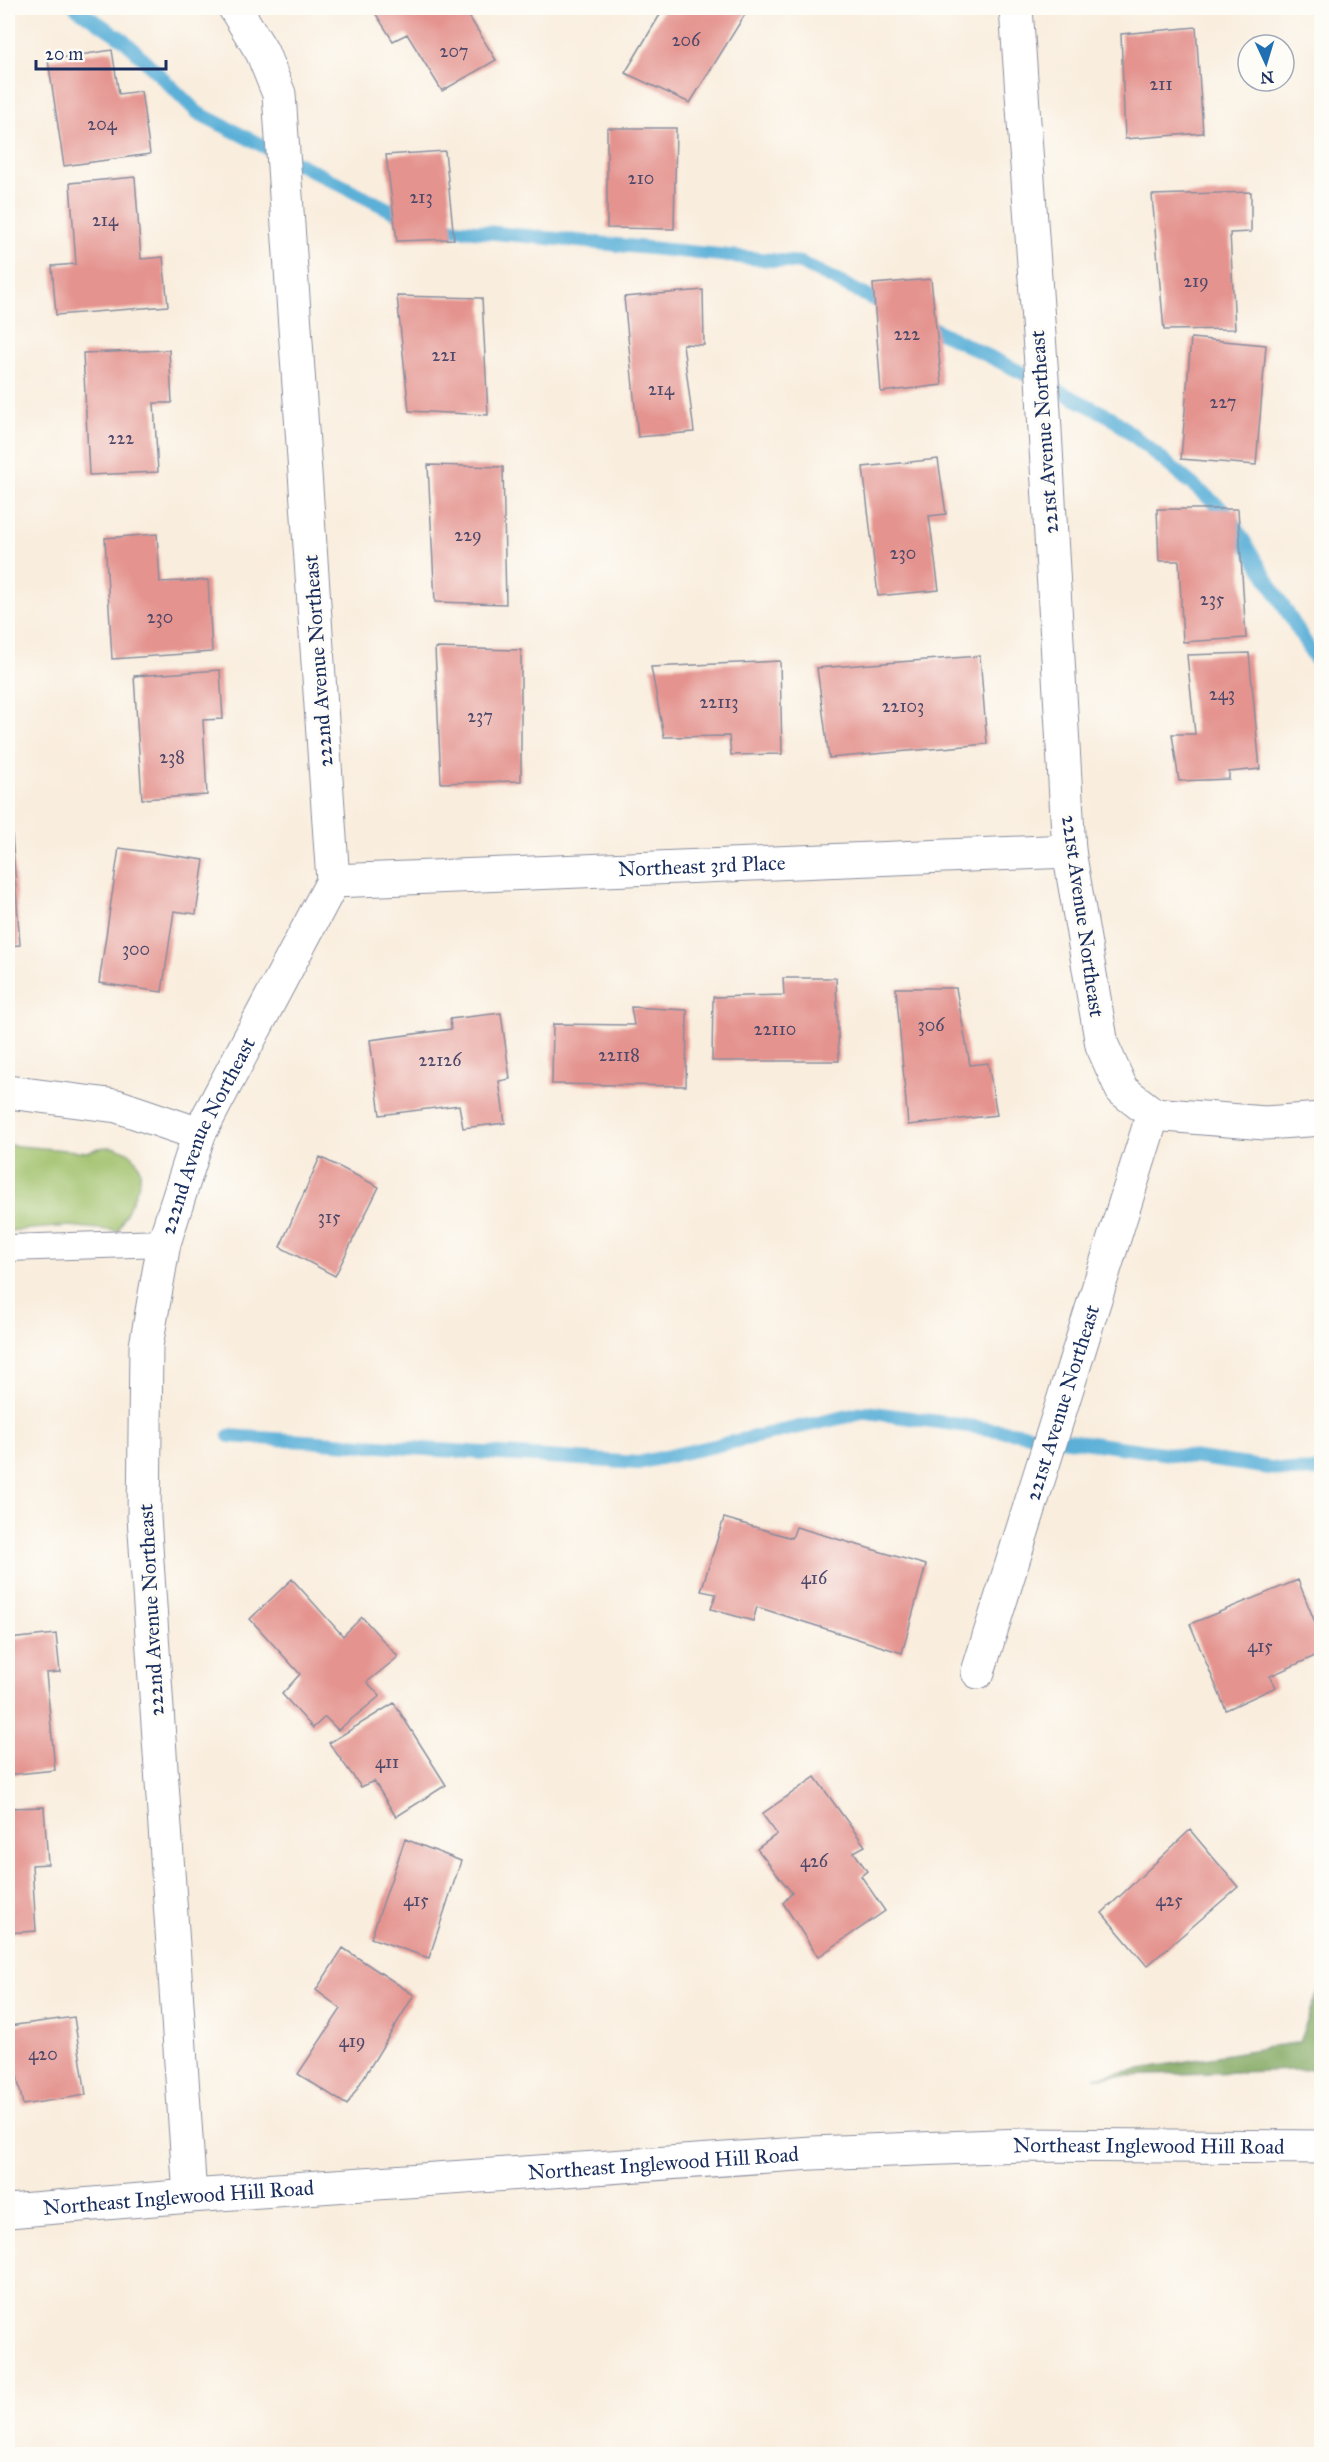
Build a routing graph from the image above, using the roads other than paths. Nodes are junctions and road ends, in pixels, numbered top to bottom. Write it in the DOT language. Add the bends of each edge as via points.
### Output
graph roads {
  1 [pos="235,8"];
  2 [pos="1016,8"];
  3 [pos="1069,851"];
  4 [pos="333,881"];
  5 [pos="8,1092"];
  6 [pos="1153,1114"];
  7 [pos="1322,1119"];
  8 [pos="199,1134"];
  9 [pos="164,1243"];
  10 [pos="8,1248"];
  11 [pos="978,1672"];
  12 [pos="1322,2147"];
  13 [pos="190,2196"];
  14 [pos="8,2211"];
  1 -- 4 [label="street, 222nd Avenue Northeast" via="262,52 279,94"];
  2 -- 3 [label="street, 221st Avenue Northeast"];
  3 -- 4 [label="street, Northeast 3rd Place"];
  3 -- 6 [label="street, 221st Avenue Northeast" via="1102,1045 1122,1089"];
  4 -- 8 [label="street, 222nd Avenue Northeast"];
  5 -- 8 [label="street" via="117,1106"];
  6 -- 7 [label="street" via="1265,1123"];
  6 -- 11 [label="street, 221st Avenue Northeast"];
  8 -- 9 [label="street, 222nd Avenue Northeast"];
  9 -- 10 [label="lane"];
  9 -- 13 [label="street, 222nd Avenue Northeast" via="146,1346 144,1517"];
  12 -- 13 [label="street, Northeast Inglewood Hill Road" via="1023,2145 812,2153"];
  13 -- 14 [label="street, Northeast Inglewood Hill Road"];
}
